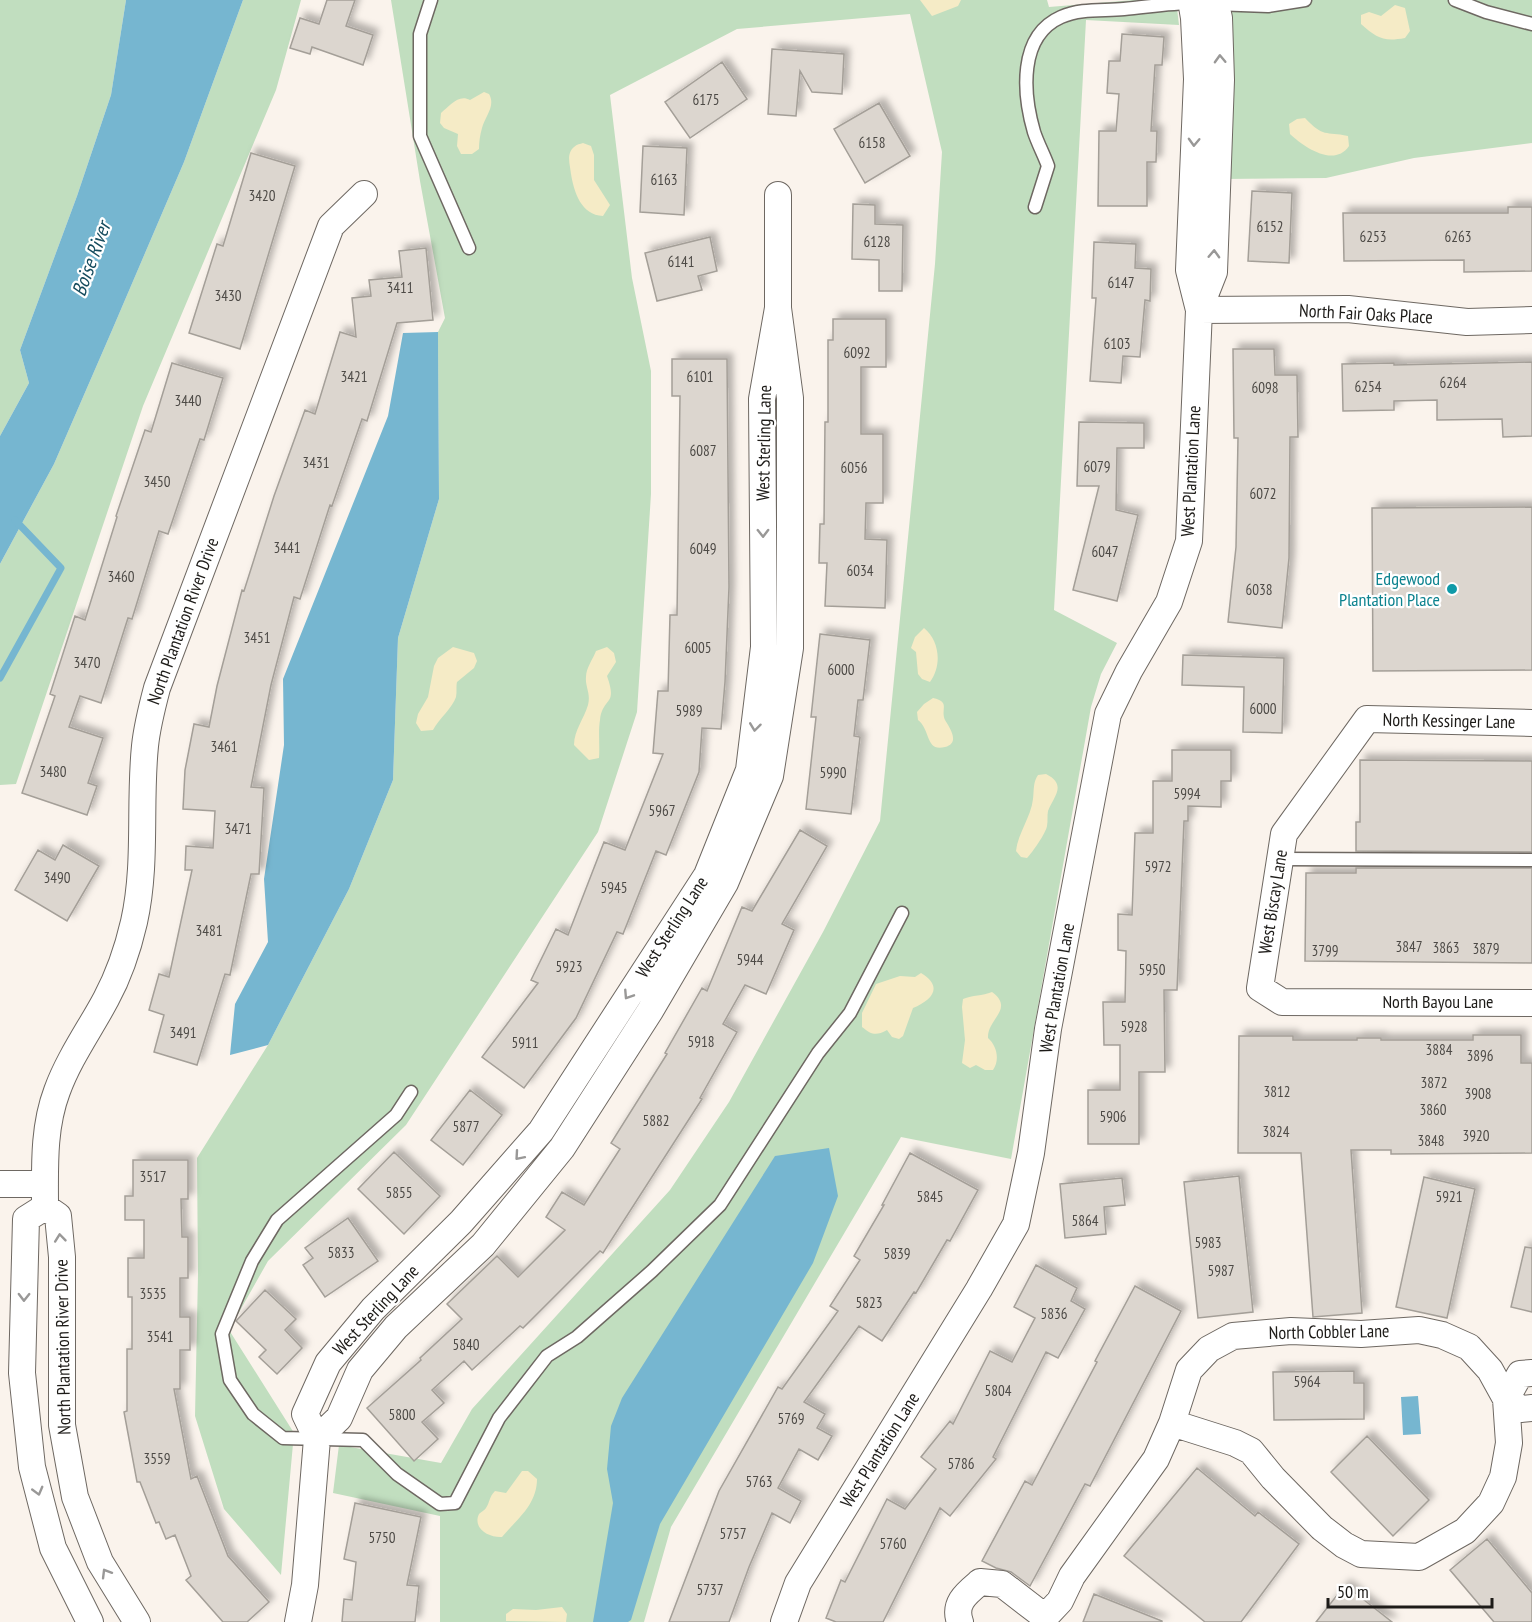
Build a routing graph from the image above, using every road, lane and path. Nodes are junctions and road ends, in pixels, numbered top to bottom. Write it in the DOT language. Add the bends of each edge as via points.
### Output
graph roads {
  1 [pos="431,0"];
  2 [pos="1305,0"];
  3 [pos="1455,0"];
  4 [pos="1203,2"];
  5 [pos="1532,24"];
  6 [pos="364,194"];
  7 [pos="778,195"];
  8 [pos="1035,207"];
  9 [pos="469,248"];
  10 [pos="1200,310"];
  11 [pos="1532,320"];
  12 [pos="1367,719"];
  13 [pos="1532,723"];
  14 [pos="1280,859"];
  15 [pos="1532,860"];
  16 [pos="902,913"];
  17 [pos="1344,1002"];
  18 [pos="1532,1003"];
  19 [pos="411,1092"];
  20 [pos="0,1184"];
  21 [pos="45,1195"];
  22 [pos="1532,1373"];
  23 [pos="1506,1399"];
  24 [pos="1532,1408"];
  25 [pos="1172,1423"];
  26 [pos="317,1439"];
  27 [pos="1044,1619"];
  28 [pos="90,1622"];
  29 [pos="137,1622"];
  30 [pos="298,1622"];
  31 [pos="784,1622"];
  32 [pos="960,1622"];
  1 -- 9 [label="lane" via="420,34 420,136"];
  2 -- 4 [label="lane" via="1268,6"];
  3 -- 5 [label="lane"];
  4 -- 8 [label="lane" via="1094,9 1062,16 1044,26 1030,51 1026,93 1034,133 1048,166"];
  4 -- 10 [label="street, West Plantation Lane" via="1189,270"];
  6 -- 21 [label="street, North Plantation River Drive" via="331,226 157,688 145,743 143,850 134,924 108,997 57,1089 46,1138"];
  7 -- 26 [label="street, West Sterling Lane" via="778,308 762,399 764,647 749,770 707,875 541,1131 461,1222 373,1309 328,1363 305,1414"];
  10 -- 11 [label="street, North Fair Oaks Place" via="1348,309 1467,322"];
  10 -- 31 [label="street, West Plantation Lane" via="1189,541 1169,602 1108,714 1048,1029 1031,1153 1016,1224 798,1583"];
  12 -- 13 [label="street, North Kessinger Lane"];
  12 -- 14 [label="street, West Biscay Lane" via="1284,834"];
  14 -- 15 [label="lane"];
  14 -- 17 [label="street, West Biscay Lane" via="1260,988 1282,1002"];
  16 -- 26 [label="lane" via="850,1013 818,1053 720,1205 577,1337 547,1356 500,1418 454,1503 440,1504 431,1498 397,1474 363,1440"];
  17 -- 18 [label="street, North Bayou Lane"];
  19 -- 26 [label="lane" via="396,1115 277,1220 252,1261 222,1334 230,1380 253,1414 283,1438"];
  20 -- 21 [label="street"];
  21 -- 28 [label="street, North Plantation River Drive, one-way" via="26,1219 22,1373 32,1467 53,1548"];
  29 -- 21 [label="street, North Plantation River Drive, one-way" via="100,1562 75,1497 62,1425 59,1226 58,1216"];
  22 -- 23 [label="street" via="1520,1374"];
  23 -- 24 [label="street" via="1521,1409"];
  23 -- 25 [label="street, North Cobbler Lane" via="1490,1371 1469,1347 1442,1335 1419,1330 1361,1334 1292,1330 1233,1336 1209,1349 1189,1370"];
  23 -- 25 [label="street, North Cobbler Lane" via="1509,1443 1503,1477 1491,1503 1465,1531 1419,1557 1361,1554 1344,1545 1322,1528 1251,1451"];
  25 -- 27 [label="street, North Cobbler Lane" via="1156,1459"];
  26 -- 30 [label="street, West Sterling Lane" via="305,1585"];
  27 -- 32 [label="street, North Cobbler Lane" via="1002,1584 980,1582 962,1597 957,1615"];
}
